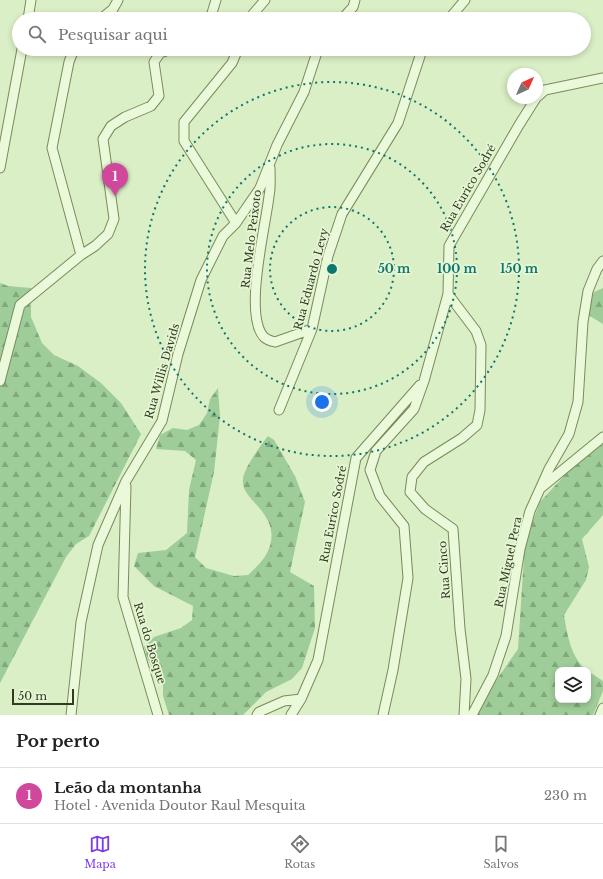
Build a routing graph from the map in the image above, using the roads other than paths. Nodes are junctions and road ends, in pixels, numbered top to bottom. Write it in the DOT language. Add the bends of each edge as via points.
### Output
graph roads {
  1 [pos="31,0"];
  2 [pos="118,0"];
  3 [pos="216,0"];
  4 [pos="265,0"];
  5 [pos="355,0"];
  6 [pos="465,0"];
  7 [pos="29,12"];
  8 [pos="110,12"];
  9 [pos="212,12"];
  10 [pos="255,12"];
  11 [pos="348,12"];
  12 [pos="455,12"];
  13 [pos="21,56"];
  14 [pos="71,56"];
  15 [pos="158,56"];
  16 [pos="235,56"];
  17 [pos="316,56"];
  18 [pos="420,56"];
  19 [pos="603,78"];
  20 [pos="543,92"];
  21 [pos="532,104"];
  22 [pos="270,163"];
  23 [pos="0,168"];
  24 [pos="236,223"];
  25 [pos="81,255"];
  26 [pos="603,261"];
  27 [pos="448,294"];
  28 [pos="312,329"];
  29 [pos="0,381"];
  30 [pos="424,381"];
  31 [pos="279,410"];
  32 [pos="603,437"];
  33 [pos="126,481"];
  34 [pos="540,490"];
  35 [pos="301,699"];
  36 [pos="603,708"];
  37 [pos="71,715"];
  38 [pos="158,715"];
  39 [pos="257,715"];
  40 [pos="291,715"];
  41 [pos="383,715"];
  42 [pos="464,715"];
  43 [pos="472,715"];
  44 [pos="600,715"];
  1 -- 7 [label="street"];
  2 -- 8 [label="street"];
  3 -- 9 [label="street"];
  4 -- 10 [label="street"];
  5 -- 11 [label="street"];
  6 -- 12 [label="street"];
  13 -- 23 [label="street"];
  14 -- 25 [label="street" via="52,148"];
  15 -- 25 [label="street" via="154,62 159,96 151,106 125,117 112,126 103,139 114,219 108,234"];
  16 -- 24 [label="street, Rua Melo Peixoto" via="184,122 184,141"];
  17 -- 22 [label="street, Rua Willis Davids" via="304,92"];
  18 -- 28 [label="street, Rua Eduardo Levy" via="398,123 342,214 328,256"];
  19 -- 20 [label="street, Rua Eurico Sodré"];
  21 -- 27 [label="street, Rua Eurico Sodré" via="449,246"];
  22 -- 24 [label="street, Rua Willis Davids" via="260,188"];
  22 -- 28 [label="street, Rua Melo Peixoto" via="270,195 258,261 255,306 258,324 264,337 275,342"];
  24 -- 33 [label="street, Rua Willis Davids" via="223,236 201,280 178,354 162,421"];
  25 -- 29 [label="street" via="20,305"];
  26 -- 34 [label="street" via="588,291 583,322 578,402 569,434"];
  27 -- 30 [label="street, Rua Eurico Sodré"];
  27 -- 42 [label="street, Rua Cinco" via="476,331 481,345 480,410 476,425 462,438 424,462 412,477 410,492 425,509 453,529 466,679"];
  28 -- 31 [label="street, Rua Eduardo Levy"];
  30 -- 35 [label="street, Rua Eurico Sodré" via="356,458 318,660"];
  30 -- 41 [label="street" via="414,409 376,450 370,470 380,496 404,526 408,578"];
  32 -- 34 [label="street, Rua Miguel Pera"];
  33 -- 37 [label="street, Rua Willis Davids" via="98,545 81,622"];
  33 -- 38 [label="street, Rua do Bosque" via="123,597"];
  34 -- 43 [label="street, Rua Miguel Pera" via="530,511 520,549 506,636 493,675"];
  35 -- 39 [label="street" via="284,701"];
  35 -- 40 [label="street, Rua Eurico Sodré"];
  36 -- 44 [label="street"];
}
